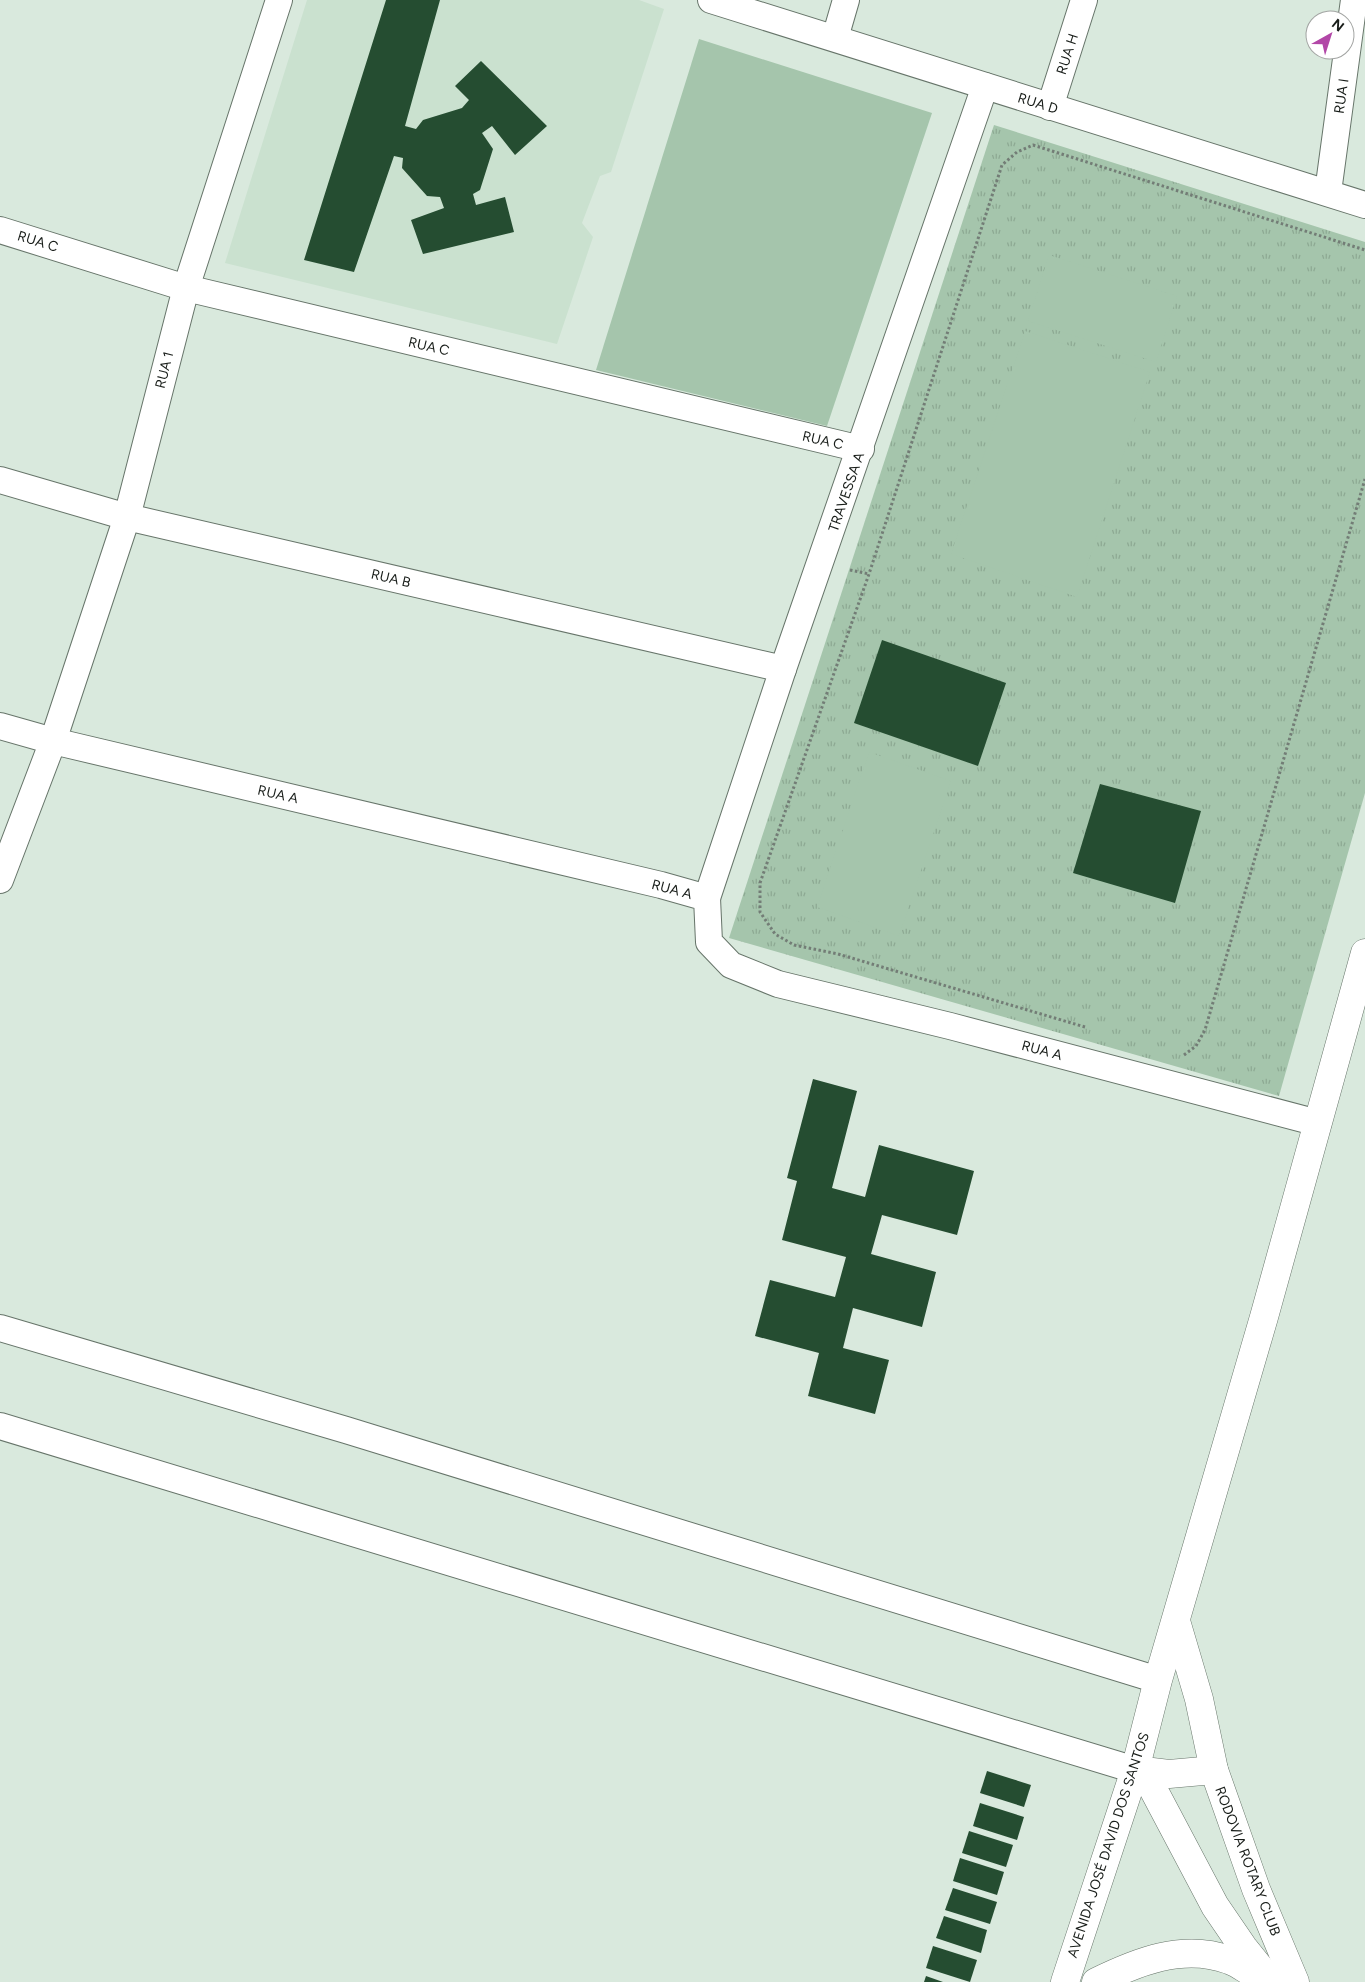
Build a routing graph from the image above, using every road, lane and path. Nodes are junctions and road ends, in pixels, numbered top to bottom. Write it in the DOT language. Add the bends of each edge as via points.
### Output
graph roads {
  1 [pos="279,0"];
  2 [pos="711,0"];
  3 [pos="846,0"];
  4 [pos="1084,0"];
  5 [pos="1354,0"];
  6 [pos="835,38"];
  7 [pos="985,86"];
  8 [pos="1050,107"];
  9 [pos="1328,192"];
  10 [pos="1365,204"];
  11 [pos="0,230"];
  12 [pos="1365,250"];
  13 [pos="186,288"];
  14 [pos="861,449"];
  15 [pos="1365,479"];
  16 [pos="0,480"];
  17 [pos="127,516"];
  18 [pos="783,669"];
  19 [pos="0,726"];
  20 [pos="53,741"];
  21 [pos="0,880"];
  22 [pos="707,898"];
  23 [pos="1365,953"];
  24 [pos="1088,1028"];
  25 [pos="1182,1056"];
  26 [pos="1318,1123"];
  27 [pos="0,1328"];
  28 [pos="0,1426"];
  29 [pos="1176,1621"];
  30 [pos="1158,1680"];
  31 [pos="1135,1770"];
  32 [pos="1214,1770"];
  33 [pos="1065,1982"];
  34 [pos="1096,1982"];
  35 [pos="1266,1982"];
  36 [pos="1271,1982"];
  37 [pos="1295,1982"];
  1 -- 13 [label="street, RUA 1"];
  2 -- 6 [label="street, RUA D"];
  3 -- 6 [label="street"];
  4 -- 8 [label="street, RUA H"];
  5 -- 9 [label="street, RUA I"];
  6 -- 7 [label="street, RUA D"];
  7 -- 8 [label="street, RUA D"];
  7 -- 14 [label="street, TRAVESSA A"];
  8 -- 9 [label="street, RUA D"];
  9 -- 10 [label="street, RUA D"];
  11 -- 13 [label="street, RUA C"];
  12 -- 24 [label="path" via="1033,144 1002,164 869,574 760,883 760,912 775,934 794,945 838,954"];
  13 -- 14 [label="street, RUA C"];
  13 -- 17 [label="street, RUA 1"];
  14 -- 18 [label="street, TRAVESSA A"];
  15 -- 25 [label="path" via="1205,1030 1196,1046"];
  16 -- 17 [label="street, RUA B"];
  17 -- 18 [label="street, RUA B"];
  17 -- 20 [label="street, RUA 1"];
  18 -- 22 [label="street, TRAVESSA A"];
  19 -- 20 [label="street, RUA A"];
  20 -- 21 [label="street, RUA 1"];
  20 -- 22 [label="street, RUA A"];
  22 -- 26 [label="street, RUA A" via="708,942 731,965 778,984"];
  23 -- 26 [label="main road, AVENIDA JOSÉ DAVID DOS SANTOS"];
  26 -- 29 [label="main road, AVENIDA JOSÉ DAVID DOS SANTOS"];
  27 -- 30 [label="street" via="356,1432"];
  28 -- 31 [label="street"];
  29 -- 30 [label="main road, AVENIDA JOSÉ DAVID DOS SANTOS"];
  29 -- 32 [label="main road" via="1199,1699"];
  30 -- 31 [label="main road, AVENIDA JOSÉ DAVID DOS SANTOS"];
  31 -- 32 [label="main road, RODOVIA ROTARY CLUB" via="1169,1774"];
  31 -- 33 [label="main road, AVENIDA JOSÉ DAVID DOS SANTOS"];
  31 -- 36 [label="main road" via="1151,1785 1215,1906"];
  32 -- 37 [label="main road, RODOVIA ROTARY CLUB" via="1256,1889"];
  34 -- 35 [label="main road" via="1151,1959 1178,1953 1205,1954 1230,1960"];
}
